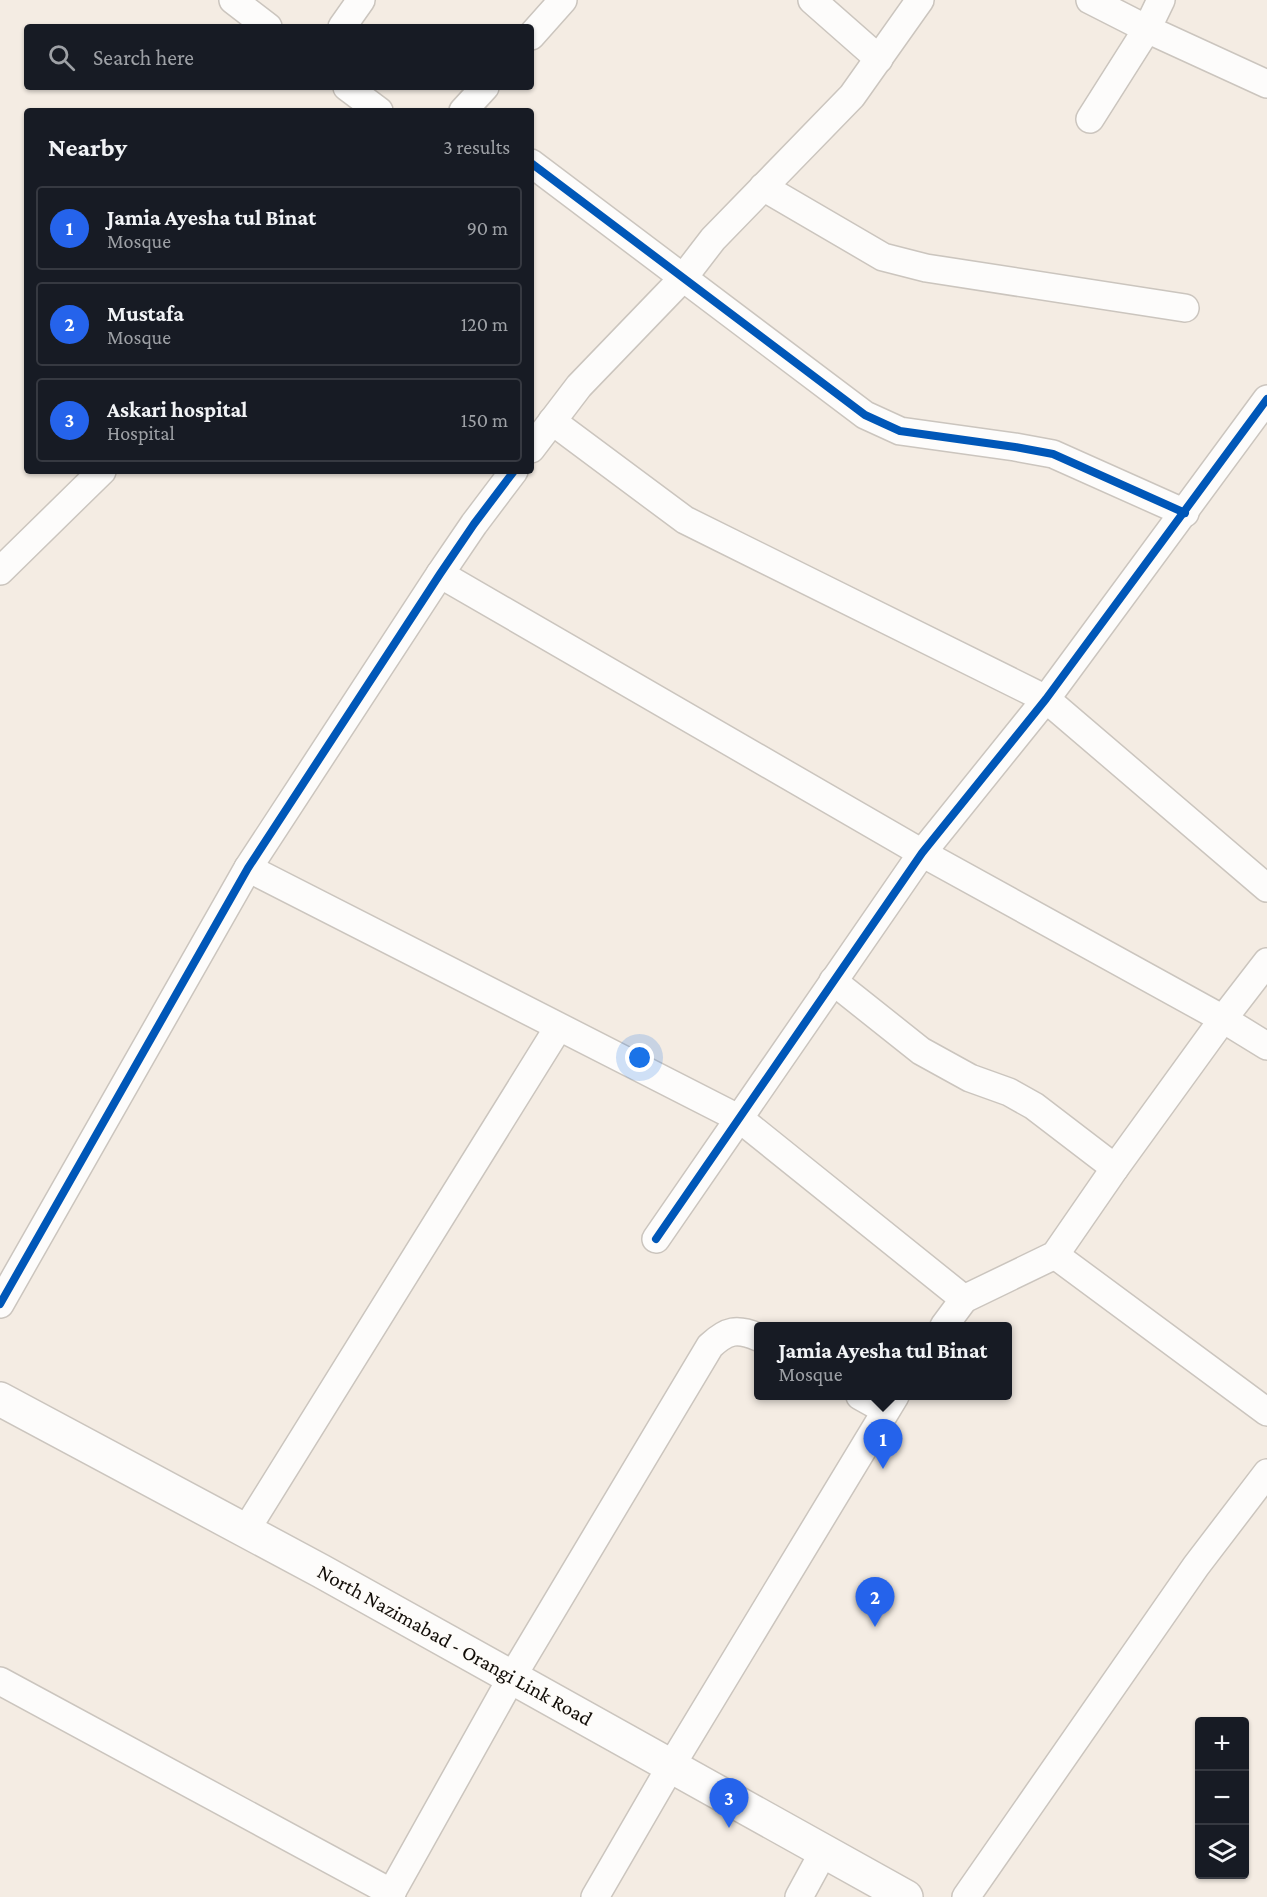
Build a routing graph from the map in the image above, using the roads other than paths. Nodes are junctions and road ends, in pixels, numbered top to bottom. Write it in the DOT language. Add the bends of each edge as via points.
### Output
graph roads {
  1 [pos="233,0"];
  2 [pos="361,0"];
  3 [pos="563,0"];
  4 [pos="812,0"];
  5 [pos="920,0"];
  6 [pos="1090,0"];
  7 [pos="1161,0"];
  8 [pos="264,24"];
  9 [pos="344,24"];
  10 [pos="1147,29"];
  11 [pos="534,33"];
  12 [pos="879,59"];
  13 [pos="1267,84"];
  14 [pos="351,90"];
  15 [pos="482,90"];
  16 [pos="375,108"];
  17 [pos="466,108"];
  18 [pos="1090,119"];
  19 [pos="534,166"];
  20 [pos="763,187"];
  21 [pos="683,278"];
  22 [pos="1185,308"];
  23 [pos="1267,399"];
  24 [pos="552,421"];
  25 [pos="534,445"];
  26 [pos="99,474"];
  27 [pos="512,474"];
  28 [pos="1185,513"];
  29 [pos="0,571"];
  30 [pos="440,574"];
  31 [pos="1046,699"];
  32 [pos="922,853"];
  33 [pos="248,868"];
  34 [pos="1267,888"];
  35 [pos="1267,962"];
  36 [pos="833,981"];
  37 [pos="1223,1019"];
  38 [pos="558,1028"];
  39 [pos="1267,1046"];
  40 [pos="740,1119"];
  41 [pos="1115,1168"];
  42 [pos="656,1239"];
  43 [pos="1055,1255"];
  44 [pos="964,1299"];
  45 [pos="0,1304"];
  46 [pos="947,1322"];
  47 [pos="754,1335"];
  48 [pos="0,1399"];
  49 [pos="890,1403"];
  50 [pos="1267,1412"];
  51 [pos="1267,1473"];
  52 [pos="246,1530"];
  53 [pos="512,1677"];
  54 [pos="0,1681"];
  55 [pos="671,1766"];
  56 [pos="824,1851"];
  57 [pos="390,1895"];
  58 [pos="595,1897"];
  59 [pos="799,1897"];
  60 [pos="906,1897"];
  61 [pos="966,1897"];
  1 -- 8 [label="street"];
  2 -- 9 [label="street"];
  3 -- 11 [label="street"];
  4 -- 12 [label="street"];
  5 -- 12 [label="street"];
  6 -- 10 [label="street"];
  7 -- 10 [label="street"];
  10 -- 13 [label="street"];
  10 -- 18 [label="street"];
  12 -- 20 [label="street" via="852,96"];
  14 -- 16 [label="street"];
  15 -- 17 [label="street"];
  19 -- 21 [label="street"];
  20 -- 21 [label="street" via="713,239"];
  20 -- 22 [label="street" via="883,257 926,268"];
  21 -- 24 [label="street" via="579,386"];
  21 -- 28 [label="street" via="865,415 900,431 1053,454"];
  23 -- 28 [label="street"];
  24 -- 25 [label="street"];
  24 -- 31 [label="street" via="685,520"];
  26 -- 29 [label="street"];
  27 -- 30 [label="street"];
  28 -- 31 [label="street"];
  30 -- 32 [label="street"];
  30 -- 33 [label="street"];
  31 -- 32 [label="street"];
  31 -- 34 [label="street"];
  32 -- 36 [label="street"];
  32 -- 37 [label="street"];
  33 -- 38 [label="street"];
  33 -- 45 [label="street"];
  35 -- 37 [label="street"];
  36 -- 40 [label="street"];
  36 -- 41 [label="street" via="921,1051 1034,1106"];
  37 -- 39 [label="street"];
  37 -- 41 [label="street"];
  38 -- 40 [label="street"];
  38 -- 52 [label="street"];
  40 -- 42 [label="street"];
  40 -- 44 [label="street"];
  41 -- 43 [label="street"];
  43 -- 44 [label="street"];
  43 -- 50 [label="street"];
  44 -- 46 [label="street"];
  47 -- 53 [label="street" via="743,1330 723,1334 710,1346"];
  48 -- 52 [label="main road, North Nazimabad - Orangi Link Road"];
  49 -- 55 [label="street"];
  51 -- 61 [label="street" via="1196,1566"];
  52 -- 53 [label="main road, North Nazimabad - Orangi Link Road"];
  53 -- 55 [label="main road, North Nazimabad - Orangi Link Road"];
  53 -- 57 [label="street"];
  54 -- 57 [label="street"];
  55 -- 56 [label="main road, North Nazimabad - Orangi Link Road"];
  55 -- 58 [label="street"];
  56 -- 59 [label="street"];
  56 -- 60 [label="main road, North Nazimabad - Orangi Link Road"];
}
